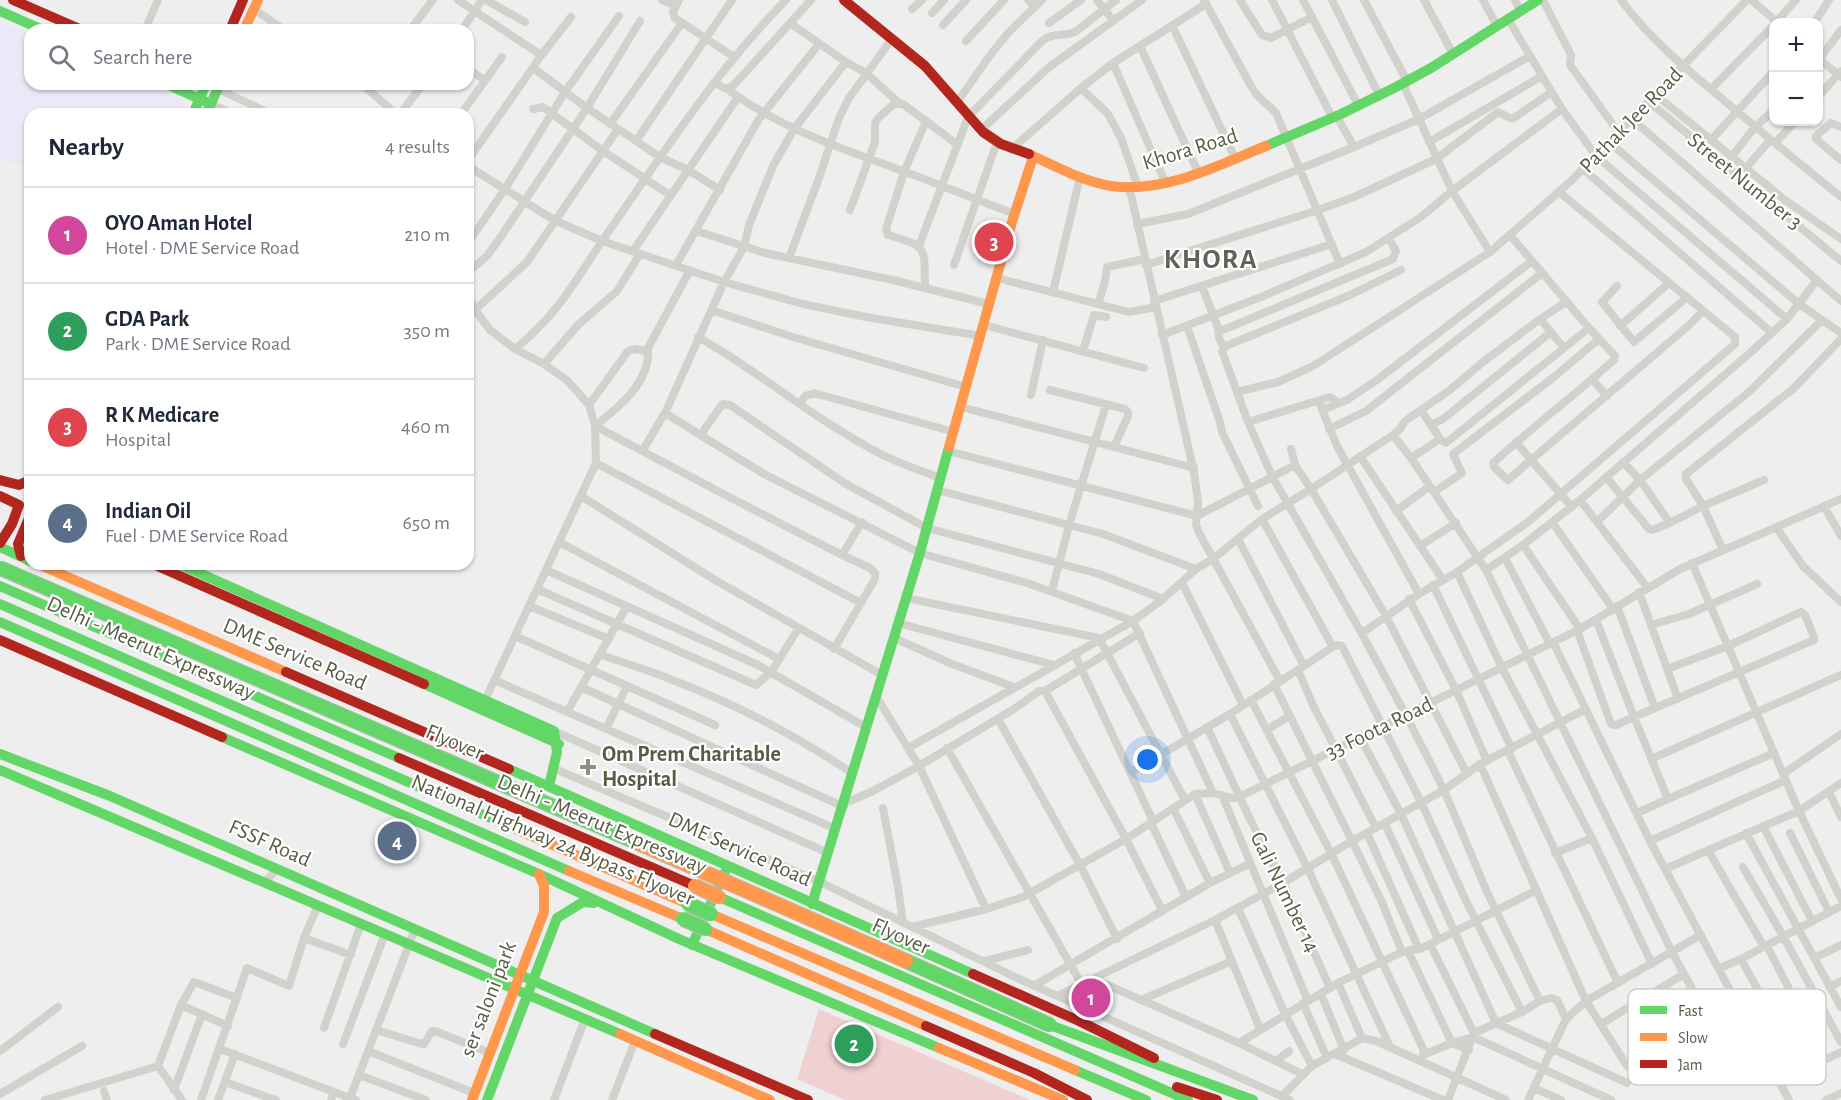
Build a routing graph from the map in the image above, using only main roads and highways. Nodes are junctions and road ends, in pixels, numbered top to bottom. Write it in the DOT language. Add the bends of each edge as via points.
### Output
graph roads {
  1 [pos="13,0"];
  2 [pos="844,0"];
  3 [pos="1530,2"];
  4 [pos="251,3"];
  5 [pos="0,11"];
  6 [pos="30,24"];
  7 [pos="68,24"];
  8 [pos="235,24"];
  9 [pos="246,24"];
  10 [pos="177,90"];
  11 [pos="211,90"];
  12 [pos="206,105"];
  13 [pos="1033,157"];
  14 [pos="0,480"];
  15 [pos="24,483"];
  16 [pos="0,496"];
  17 [pos="24,530"];
  18 [pos="0,545"];
  19 [pos="24,556"];
  20 [pos="24,557"];
  21 [pos="0,568"];
  22 [pos="52,570"];
  23 [pos="167,570"];
  24 [pos="192,570"];
  25 [pos="0,586"];
  26 [pos="0,604"];
  27 [pos="0,622"];
  28 [pos="0,640"];
  29 [pos="446,689"];
  30 [pos="556,737"];
  31 [pos="0,754"];
  32 [pos="0,770"];
  33 [pos="549,786"];
  34 [pos="124,802"];
  35 [pos="116,819"];
  36 [pos="728,866"];
  37 [pos="539,874"];
  38 [pos="599,903"];
  39 [pos="812,904"];
  40 [pos="692,945"];
  41 [pos="526,977"];
  42 [pos="514,988"];
  43 [pos="528,994"];
  44 [pos="1044,1056"];
  45 [pos="1106,1064"];
  46 [pos="1192,1076"];
  47 [pos="473,1096"];
  48 [pos="487,1100"];
  49 [pos="770,1100"];
  50 [pos="808,1100"];
  51 [pos="1063,1100"];
  52 [pos="1087,1100"];
  53 [pos="1122,1100"];
  54 [pos="1146,1100"];
  55 [pos="1188,1100"];
  56 [pos="1217,1100"];
  57 [pos="1252,1100"];
  1 -- 7 [label="main road"];
  2 -- 13 [label="main road, Khora Road" via="925,66 947,87 968,117 997,142"];
  3 -- 13 [label="main road, Khora Road" via="1405,82 1287,138 1198,172 1133,187 1096,182"];
  4 -- 8 [label="main road"];
  4 -- 9 [label="main road"];
  5 -- 6 [label="main road"];
  10 -- 12 [label="main road"];
  11 -- 12 [label="main road"];
  13 -- 39 [label="main road" via="920,553"];
  14 -- 15 [label="main road" via="15,486"];
  16 -- 18 [label="main road" via="19,505"];
  17 -- 19 [label="main road" via="18,544"];
  18 -- 20 [label="main road"];
  21 -- 46 [label="main road, Flyover, bridge" via="1050,1025"];
  22 -- 33 [label="main road, DME Service Road"];
  23 -- 29 [label="main road"];
  24 -- 29 [label="main road"];
  25 -- 45 [label="main road, Delhi - Meerut Expressway, bridge"];
  26 -- 44 [label="main road, Delhi - Meerut Expressway, bridge"];
  27 -- 52 [label="main road, National Highway 24 Bypass Flyover, bridge" via="1034,1073"];
  28 -- 37 [label="main road"];
  29 -- 30 [label="main road"];
  29 -- 30 [label="main road" via="484,700"];
  30 -- 33 [label="main road" via="555,769"];
  31 -- 34 [label="main road, FSSF Road"];
  32 -- 35 [label="main road, FSSF Road"];
  33 -- 36 [label="main road, DME Service Road"];
  34 -- 35 [label="main road"];
  34 -- 41 [label="main road, FSSF Road"];
  35 -- 42 [label="main road, FSSF Road"];
  36 -- 39 [label="main road, DME Service Road"];
  36 -- 40 [label="main road"];
  37 -- 38 [label="main road"];
  37 -- 41 [label="main road, ser saloni park" via="544,885 544,912"];
  38 -- 40 [label="main road"];
  38 -- 41 [label="main road" via="583,902 557,918"];
  39 -- 46 [label="main road, DME Service Road" via="1079,1021"];
  40 -- 51 [label="main road"];
  41 -- 42 [label="main road, ser saloni park"];
  41 -- 43 [label="main road"];
  41 -- 50 [label="main road, FSSF Road"];
  42 -- 43 [label="main road, FSSF Road"];
  42 -- 47 [label="main road, ser saloni park"];
  43 -- 48 [label="main road"];
  43 -- 49 [label="main road, FSSF Road"];
  44 -- 53 [label="main road"];
  44 -- 54 [label="main road, Delhi - Meerut Expressway"];
  45 -- 55 [label="main road, Delhi - Meerut Expressway"];
  45 -- 56 [label="main road"];
  46 -- 57 [label="main road"];
}
